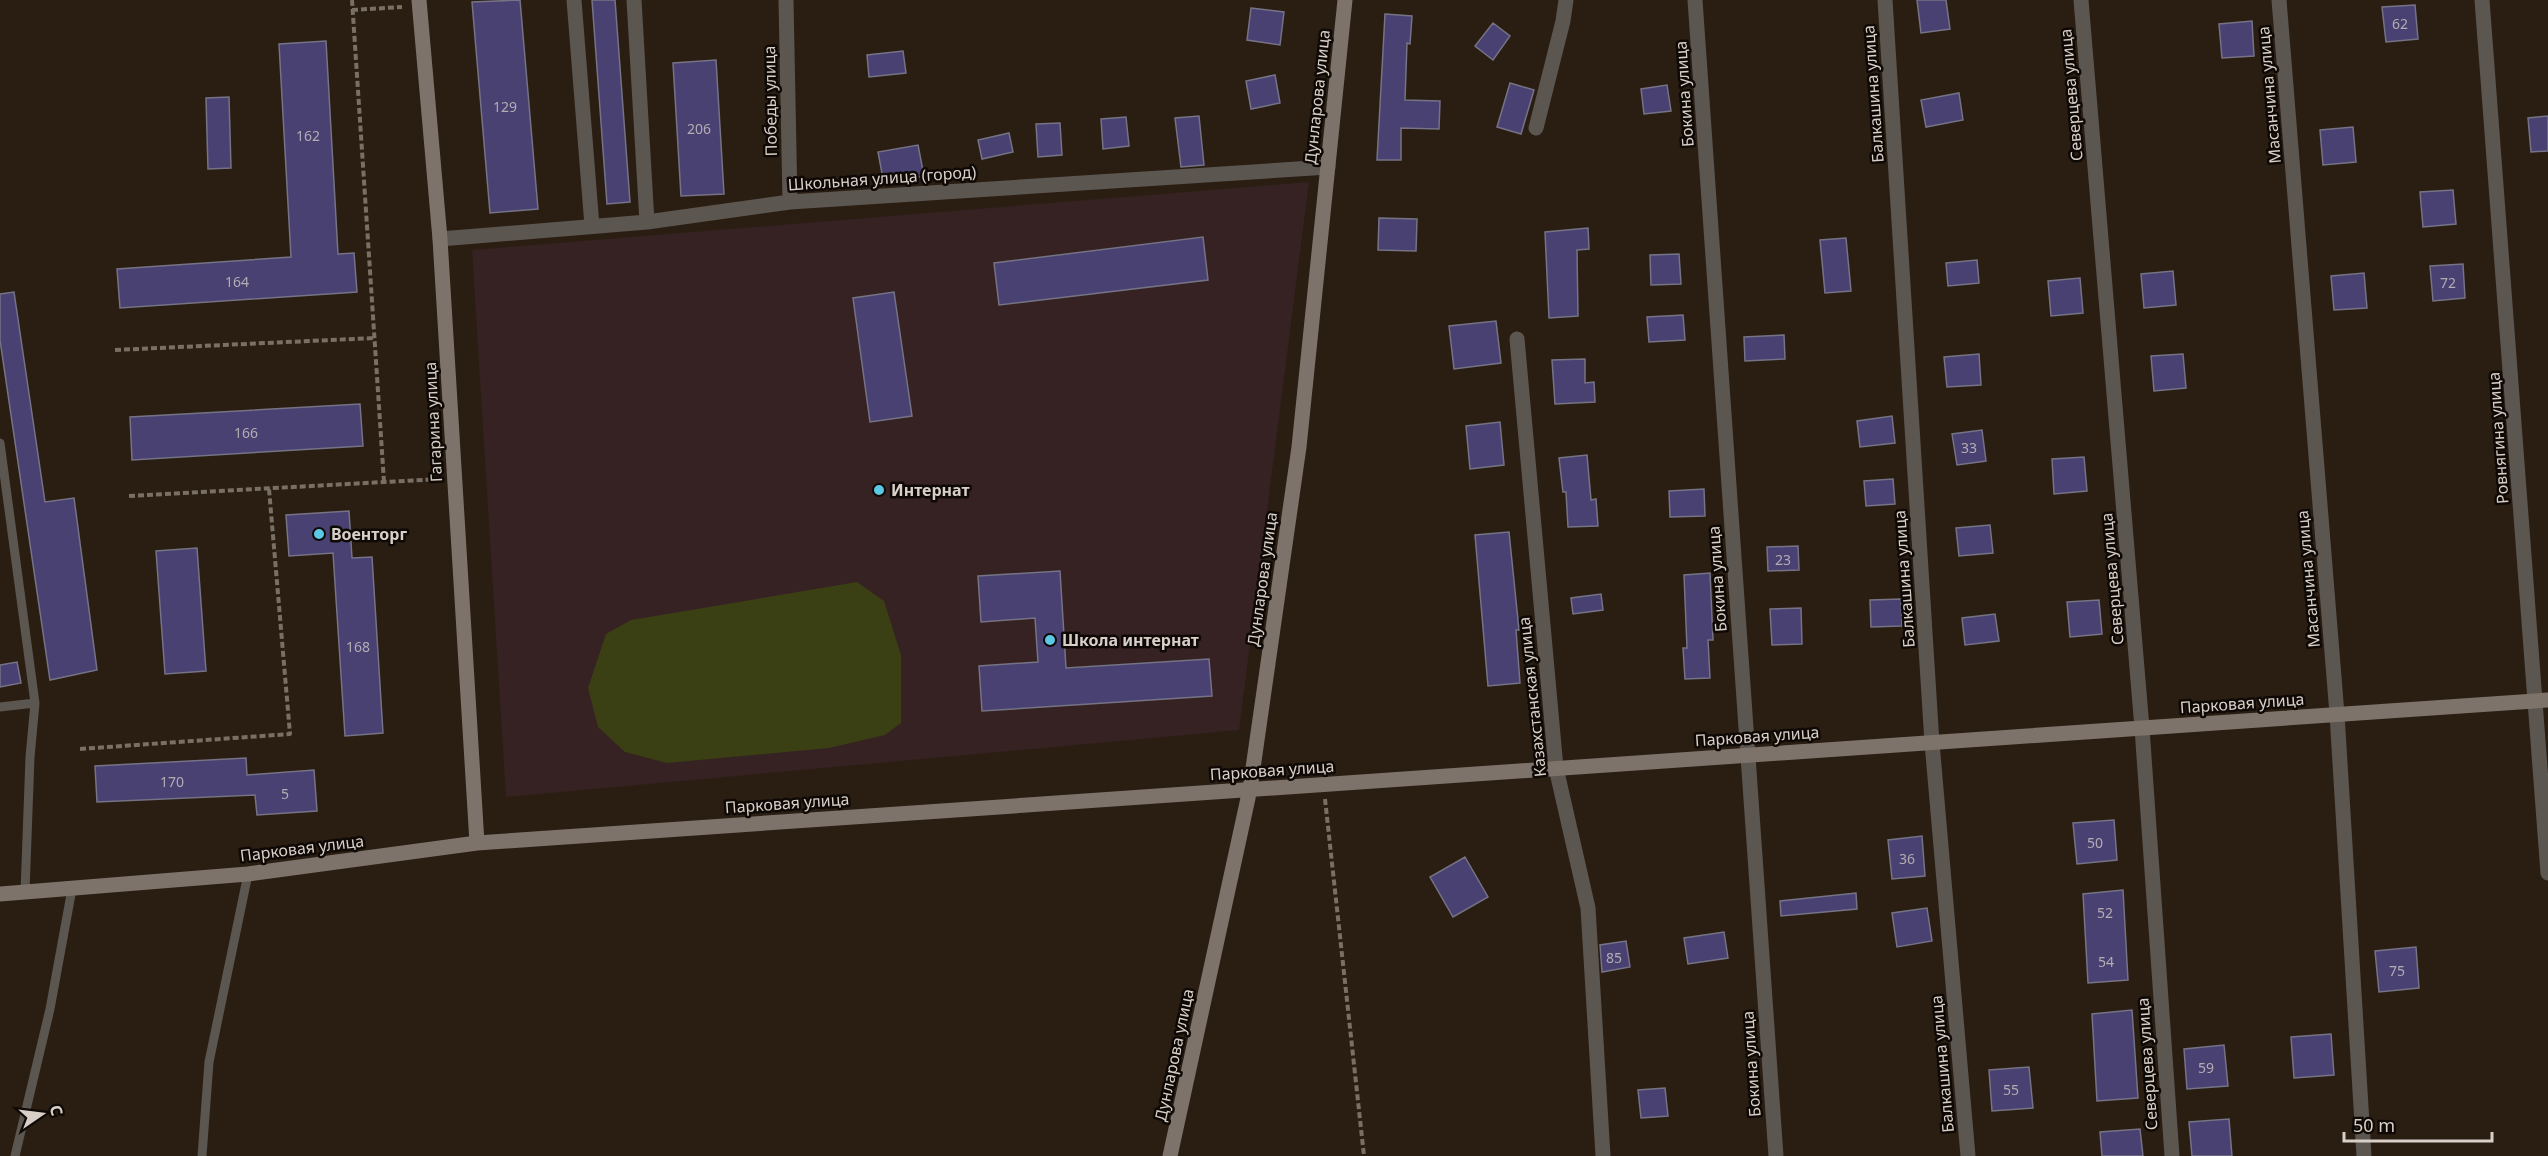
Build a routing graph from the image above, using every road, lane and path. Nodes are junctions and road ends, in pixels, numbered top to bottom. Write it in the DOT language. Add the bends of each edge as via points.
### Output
graph roads {
  1 [pos="352,0"];
  2 [pos="574,0"];
  3 [pos="634,0"];
  4 [pos="786,0"];
  5 [pos="1345,0"];
  6 [pos="1566,0"];
  7 [pos="1695,0"];
  8 [pos="1885,0"];
  9 [pos="2081,0"];
  10 [pos="2279,0"];
  11 [pos="2482,0"];
  12 [pos="419,3"];
  13 [pos="352,10"];
  14 [pos="1536,128"];
  15 [pos="1328,167"];
  16 [pos="790,202"];
  17 [pos="647,222"];
  18 [pos="592,226"];
  19 [pos="440,239"];
  20 [pos="375,338"];
  21 [pos="1517,339"];
  22 [pos="116,350"];
  23 [pos="0,442"];
  24 [pos="455,478"];
  25 [pos="384,482"];
  26 [pos="269,489"];
  27 [pos="129,496"];
  28 [pos="2542,700"];
  29 [pos="35,703"];
  30 [pos="0,707"];
  31 [pos="2337,714"];
  32 [pos="2142,728"];
  33 [pos="1932,743"];
  34 [pos="80,749"];
  35 [pos="1747,754"];
  36 [pos="1556,768"];
  37 [pos="1324,785"];
  38 [pos="1250,789"];
  39 [pos="477,843"];
  40 [pos="2548,873"];
  41 [pos="248,874"];
  42 [pos="72,889"];
  43 [pos="25,892"];
  44 [pos="0,894"];
  45 [pos="15,1156"];
  46 [pos="202,1156"];
  47 [pos="1170,1156"];
  48 [pos="1364,1156"];
  49 [pos="1603,1156"];
  50 [pos="1776,1156"];
  51 [pos="1968,1156"];
  52 [pos="2172,1156"];
  53 [pos="2364,1156"];
  1 -- 13 [label="path"];
  2 -- 18 [label="street"];
  3 -- 17 [label="street"];
  4 -- 16 [label="street, Победы улица"];
  5 -- 15 [label="street, Дунларова улица"];
  6 -- 14 [label="street"];
  7 -- 35 [label="street, Бокина улица"];
  8 -- 33 [label="street, Балкашина улица"];
  9 -- 32 [label="street, Северцева улица"];
  10 -- 31 [label="street, Масанчина улица"];
  11 -- 28 [label="street, Ровнягина улица"];
  12 -- 13 [label="path"];
  12 -- 19 [label="street, Гагарина улица"];
  13 -- 20 [label="path"];
  15 -- 16 [label="street, Школьная улица (город)"];
  15 -- 38 [label="street, Дунларова улица" via="1299,447"];
  16 -- 17 [label="street, Школьная улица (город)"];
  17 -- 18 [label="street, Школьная улица (город)"];
  18 -- 19 [label="street, Школьная улица (город)"];
  19 -- 24 [label="street, Гагарина улица"];
  20 -- 22 [label="path"];
  20 -- 25 [label="path"];
  21 -- 36 [label="street, Казахстанская улица"];
  23 -- 29 [label="lane"];
  24 -- 25 [label="path"];
  24 -- 39 [label="street, Гагарина улица"];
  25 -- 26 [label="path"];
  26 -- 27 [label="path"];
  26 -- 34 [label="path" via="290,734"];
  28 -- 31 [label="street, Парковая улица"];
  28 -- 40 [label="street, Ровнягина улица"];
  29 -- 30 [label="lane"];
  29 -- 43 [label="lane"];
  31 -- 32 [label="street, Парковая улица"];
  31 -- 53 [label="street, Масанчина улица"];
  32 -- 33 [label="street, Парковая улица"];
  32 -- 52 [label="street, Северцева улица"];
  33 -- 35 [label="street, Парковая улица"];
  33 -- 51 [label="street, Балкашина улица"];
  35 -- 36 [label="street, Парковая улица"];
  35 -- 50 [label="street, Бокина улица"];
  36 -- 37 [label="street, Парковая улица"];
  36 -- 49 [label="street, Казахстанская улица" via="1588,908"];
  37 -- 38 [label="street, Парковая улица"];
  37 -- 48 [label="path"];
  38 -- 39 [label="street, Парковая улица"];
  38 -- 47 [label="street, Дунларова улица"];
  39 -- 41 [label="street, Парковая улица"];
  41 -- 42 [label="street, Парковая улица"];
  41 -- 46 [label="lane" via="209,1062"];
  42 -- 43 [label="street, Парковая улица"];
  42 -- 45 [label="lane" via="50,1009"];
  43 -- 44 [label="street, Парковая улица"];
}
